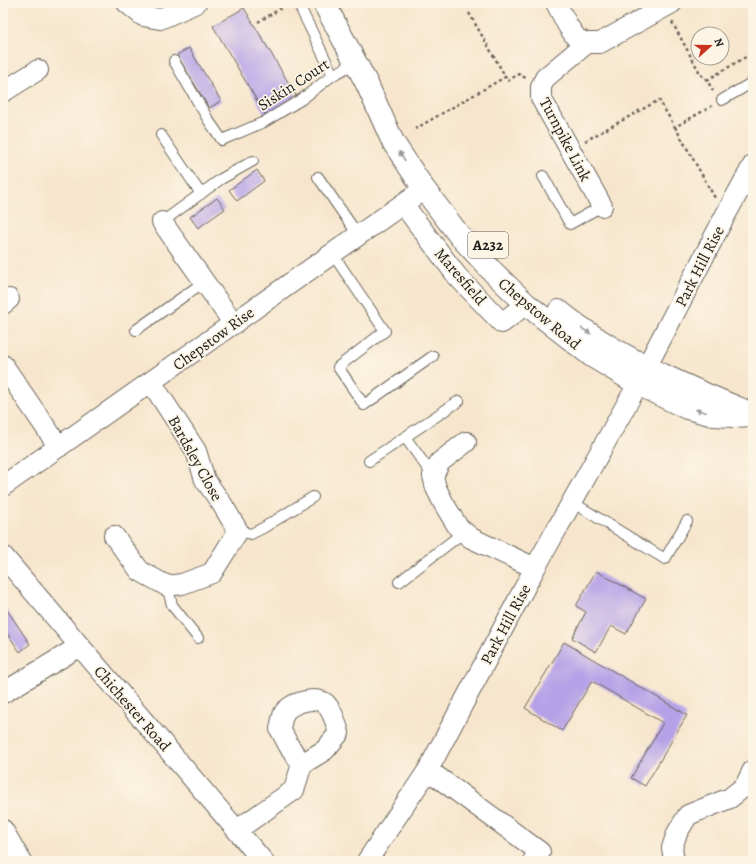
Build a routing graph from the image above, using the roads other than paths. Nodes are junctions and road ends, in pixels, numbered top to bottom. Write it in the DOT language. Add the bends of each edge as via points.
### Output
graph roads {
  1 [pos="127,3"];
  2 [pos="196,3"];
  3 [pos="298,3"];
  4 [pos="324,3"];
  5 [pos="556,3"];
  6 [pos="668,6"];
  7 [pos="587,43"];
  8 [pos="174,61"];
  9 [pos="355,63"];
  10 [pos="38,70"];
  11 [pos="333,75"];
  12 [pos="753,82"];
  13 [pos="367,84"];
  14 [pos="3,92"];
  15 [pos="717,101"];
  16 [pos="161,135"];
  17 [pos="253,161"];
  18 [pos="753,165"];
  19 [pos="543,176"];
  20 [pos="318,177"];
  21 [pos="424,189"];
  22 [pos="201,194"];
  23 [pos="403,204"];
  24 [pos="602,206"];
  25 [pos="162,222"];
  26 [pos="358,235"];
  27 [pos="332,253"];
  28 [pos="204,282"];
  29 [pos="526,304"];
  30 [pos="234,324"];
  31 [pos="136,330"];
  32 [pos="433,356"];
  33 [pos="3,365"];
  34 [pos="642,376"];
  35 [pos="152,382"];
  36 [pos="459,400"];
  37 [pos="405,437"];
  38 [pos="466,442"];
  39 [pos="59,447"];
  40 [pos="369,461"];
  41 [pos="433,476"];
  42 [pos="3,486"];
  43 [pos="313,497"];
  44 [pos="572,502"];
  45 [pos="687,521"];
  46 [pos="238,531"];
  47 [pos="464,532"];
  48 [pos="114,536"];
  49 [pos="3,556"];
  50 [pos="535,568"];
  51 [pos="399,582"];
  52 [pos="167,586"];
  53 [pos="198,638"];
  54 [pos="80,646"];
  55 [pos="3,693"];
  56 [pos="302,764"];
  57 [pos="428,770"];
  58 [pos="753,770"];
  59 [pos="3,830"];
  60 [pos="237,830"];
  61 [pos="22,861"];
  62 [pos="263,861"];
  63 [pos="367,861"];
  64 [pos="533,861"];
  65 [pos="674,861"];
  1 -- 2 [label="street" via="143,16 160,19"];
  3 -- 11 [label="lane"];
  4 -- 9 [label="highway, Chepstow Road / A232"];
  5 -- 7 [label="street" via="577,39"];
  6 -- 7 [label="street, Turnpike Link" via="600,43"];
  7 -- 24 [label="street, Turnpike Link" via="545,78 541,98"];
  8 -- 11 [label="lane, Siskin Court" via="222,140 264,122 302,99"];
  9 -- 11 [label="lane, Siskin Court"];
  9 -- 13 [label="highway, Chepstow Road / A232"];
  10 -- 14 [label="street"];
  12 -- 15 [label="lane"];
  21 -- 13 [label="highway, Chepstow Road / A232, one-way" via="393,142"];
  13 -- 34 [label="highway, Chepstow Road / A232, one-way" via="462,216 493,251 522,281"];
  16 -- 22 [label="lane"];
  17 -- 22 [label="lane"];
  18 -- 34 [label="street, Park Hill Rise"];
  19 -- 24 [label="lane" via="570,224"];
  20 -- 26 [label="lane"];
  21 -- 23 [label="street, Chepstow Rise"];
  21 -- 29 [label="highway, Chepstow Road / A232" via="459,235"];
  22 -- 25 [label="lane"];
  23 -- 26 [label="street, Chepstow Rise"];
  23 -- 29 [label="street, Maresfield" via="457,276 502,323"];
  25 -- 28 [label="street"];
  26 -- 27 [label="street, Chepstow Rise"];
  27 -- 30 [label="street, Chepstow Rise"];
  27 -- 32 [label="lane" via="386,331 338,367 364,405"];
  28 -- 30 [label="street"];
  28 -- 31 [label="lane"];
  34 -- 29 [label="highway, Chepstow Road / A232, one-way" via="592,356"];
  30 -- 35 [label="street, Chepstow Rise"];
  33 -- 39 [label="street"];
  34 -- 44 [label="street, Park Hill Rise"];
  35 -- 39 [label="street, Chepstow Rise"];
  35 -- 46 [label="street, Bardsley Close" via="196,451 205,480"];
  36 -- 37 [label="lane"];
  37 -- 40 [label="lane"];
  37 -- 41 [label="lane"];
  38 -- 41 [label="street" via="440,462"];
  39 -- 42 [label="street, Chepstow Rise"];
  41 -- 47 [label="street" via="444,504"];
  43 -- 46 [label="lane" via="251,534"];
  44 -- 45 [label="lane" via="665,559"];
  44 -- 50 [label="street, Park Hill Rise"];
  46 -- 52 [label="street" via="212,572 182,584"];
  47 -- 50 [label="street" via="471,538"];
  47 -- 51 [label="lane"];
  48 -- 52 [label="street" via="140,571"];
  49 -- 54 [label="street, Chichester Road"];
  50 -- 57 [label="street, Park Hill Rise"];
  52 -- 53 [label="lane" via="172,605"];
  54 -- 55 [label="street"];
  54 -- 60 [label="street, Chichester Road"];
  56 -- 60 [label="street" via="294,790"];
  57 -- 63 [label="street, Park Hill Rise"];
  57 -- 64 [label="street" via="540,852"];
  58 -- 65 [label="street" via="745,786 730,798 688,815 677,833 672,848"];
  59 -- 61 [label="street"];
  60 -- 62 [label="street, Chichester Road"];
}
